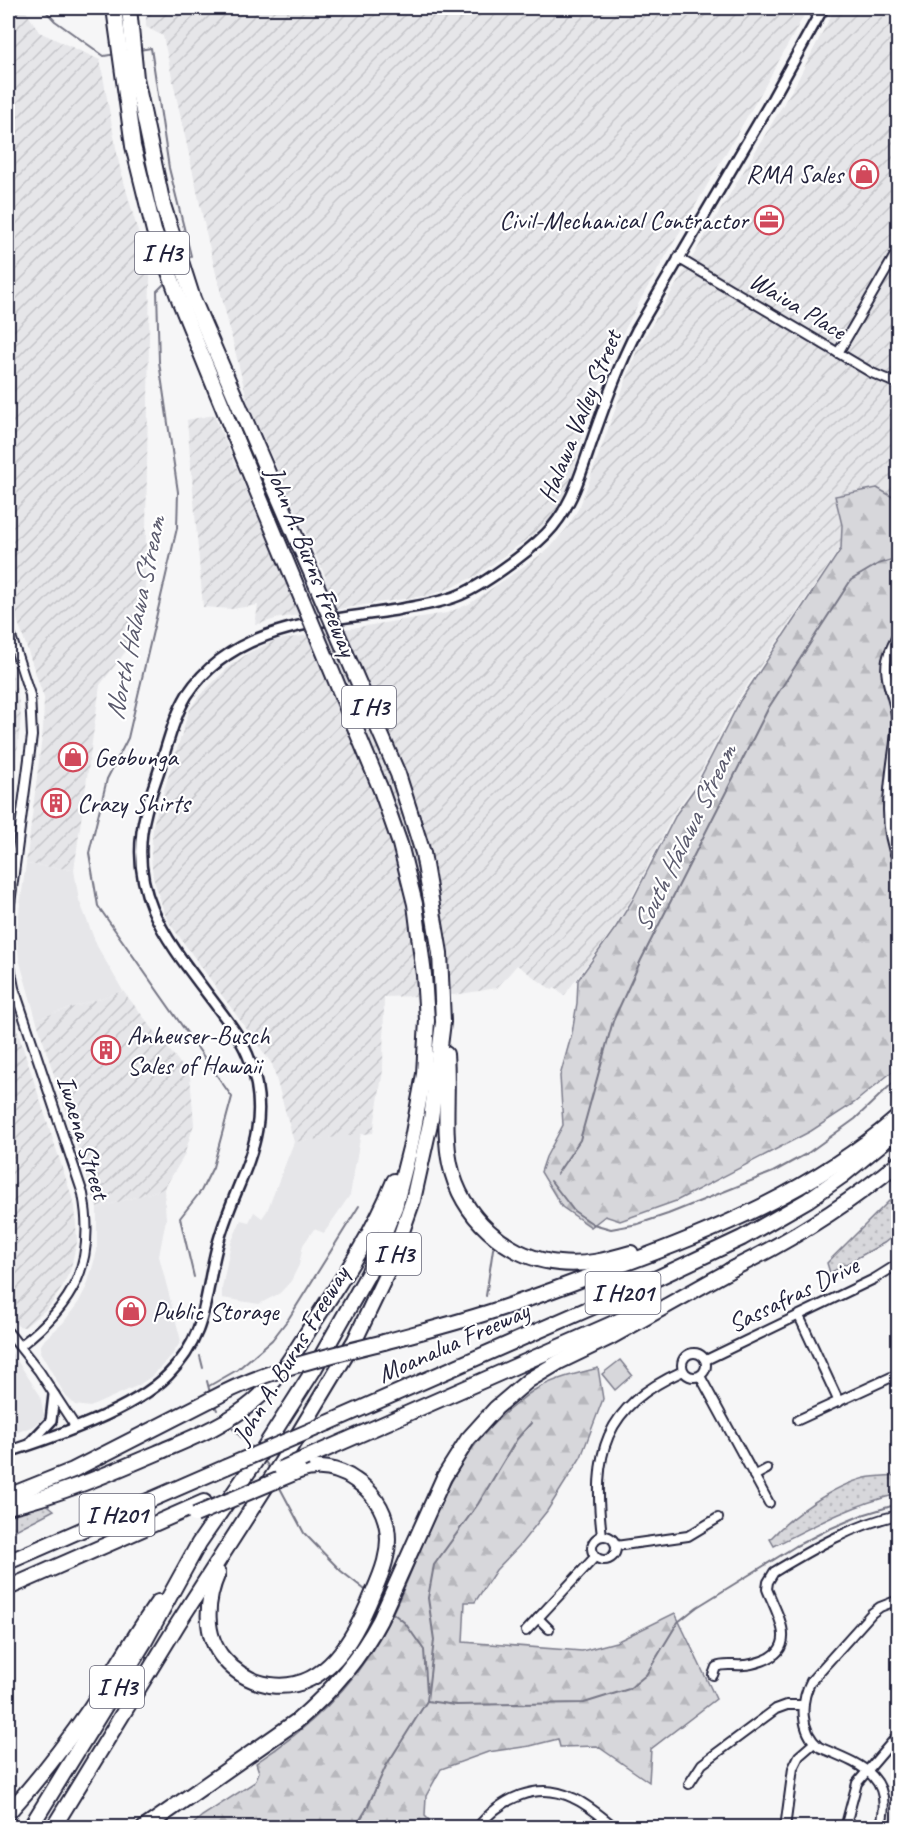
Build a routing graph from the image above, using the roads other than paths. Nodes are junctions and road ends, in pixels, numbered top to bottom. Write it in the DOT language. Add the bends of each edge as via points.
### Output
graph roads {
  1 [pos="114,8"];
  2 [pos="129,8"];
  3 [pos="823,8"];
  4 [pos="898,250"];
  5 [pos="678,258"];
  6 [pos="838,353"];
  7 [pos="898,384"];
  8 [pos="8,627"];
  9 [pos="898,634"];
  10 [pos="898,862"];
  11 [pos="8,919"];
  12 [pos="8,956"];
  13 [pos="443,1022"];
  14 [pos="419,1106"];
  15 [pos="898,1117"];
  16 [pos="898,1130"];
  17 [pos="898,1163"];
  18 [pos="806,1184"];
  19 [pos="898,1264"];
  20 [pos="736,1267"];
  21 [pos="799,1316"];
  22 [pos="8,1332"];
  23 [pos="20,1346"];
  24 [pos="706,1360"];
  25 [pos="683,1371"];
  26 [pos="898,1374"];
  27 [pos="700,1376"];
  28 [pos="54,1395"];
  29 [pos="839,1401"];
  30 [pos="798,1420"];
  31 [pos="75,1426"];
  32 [pos="28,1445"];
  33 [pos="8,1452"];
  34 [pos="767,1469"];
  35 [pos="754,1476"];
  36 [pos="261,1495"];
  37 [pos="8,1496"];
  38 [pos="769,1503"];
  39 [pos="8,1507"];
  40 [pos="898,1515"];
  41 [pos="718,1518"];
  42 [pos="602,1536"];
  43 [pos="199,1543"];
  44 [pos="110,1544"];
  45 [pos="616,1546"];
  46 [pos="595,1557"];
  47 [pos="8,1562"];
  48 [pos="8,1590"];
  49 [pos="898,1600"];
  50 [pos="538,1618"];
  51 [pos="549,1629"];
  52 [pos="526,1631"];
  53 [pos="713,1675"];
  54 [pos="804,1705"];
  55 [pos="898,1735"];
  56 [pos="814,1743"];
  57 [pos="867,1772"];
  58 [pos="689,1784"];
  59 [pos="8,1813"];
  60 [pos="30,1827"];
  61 [pos="53,1827"];
  62 [pos="144,1827"];
  63 [pos="477,1827"];
  64 [pos="616,1827"];
  65 [pos="785,1827"];
  66 [pos="845,1827"];
  67 [pos="880,1827"];
  1 -- 14 [label="highway, John A. Burns Freeway / I H3, bridge" via="133,146 154,231 400,844 415,904 424,975 427,1020"];
  2 -- 13 [label="highway, John A. Burns Freeway / I H3, bridge" via="135,78 163,205 193,299 398,774 423,853 440,953"];
  3 -- 5 [label="street, Halawa Valley Street" via="774,99"];
  4 -- 6 [label="street"];
  5 -- 6 [label="street, Waiua Place"];
  5 -- 31 [label="street, Halawa Valley Street" via="619,365 568,505 538,541 486,580 457,596 294,626 258,637 213,666 181,707 146,812 140,852 142,878 149,905 164,934 246,1049 256,1081 259,1110 252,1153 216,1248 204,1311 189,1348 167,1377 144,1395"];
  6 -- 7 [label="street, Waiua Place"];
  8 -- 11 [label="street" via="30,695 32,736"];
  9 -- 10 [label="street" via="887,660 896,725 887,800"];
  12 -- 23 [label="street, Iwaena Street" via="14,988 83,1194 87,1221 84,1256 72,1291 47,1324"];
  13 -- 18 [label="highway" via="451,1167 466,1203 480,1223 506,1245 535,1258 572,1264 609,1259 709,1228"];
  13 -- 36 [label="highway, John A. Burns Freeway / I H3, bridge" via="424,1157 388,1271 355,1340"];
  14 -- 39 [label="highway" via="394,1182 371,1232 265,1391 251,1404 177,1444 106,1475"];
  14 -- 43 [label="highway, John A. Burns Freeway / I H3, bridge" via="394,1207 368,1274 313,1371"];
  15 -- 18 [label="highway"];
  16 -- 47 [label="highway, Moanalua Freeway / I H201, bridge" via="808,1200 742,1238"];
  17 -- 20 [label="highway, Moanalua Freeway / I H201" via="843,1204"];
  18 -- 37 [label="highway, bridge" via="686,1242 501,1309 272,1372 73,1470"];
  19 -- 21 [label="street, Sassafras Drive"];
  20 -- 44 [label="highway, Moanalua Freeway / I H201, bridge"];
  20 -- 62 [label="highway" via="559,1362 529,1380 496,1408 468,1439 444,1478 381,1620 352,1666 317,1704 268,1742"];
  21 -- 24 [label="street, Sassafras Drive"];
  21 -- 29 [label="street"];
  22 -- 23 [label="street"];
  23 -- 28 [label="street"];
  24 -- 25 [label="street, Sassafras Drive" via="700,1354 689,1354 683,1359"];
  24 -- 27 [label="street, Sassafras Drive" via="707,1367"];
  25 -- 27 [label="street" via="692,1378"];
  25 -- 42 [label="street, Sassafras Drive" via="641,1394 612,1429 598,1478"];
  26 -- 29 [label="street"];
  27 -- 35 [label="street"];
  28 -- 31 [label="street"];
  28 -- 32 [label="street" via="51,1420"];
  29 -- 30 [label="street"];
  31 -- 32 [label="street, Halawa Valley Street"];
  32 -- 33 [label="street, Halawa Valley Street"];
  34 -- 35 [label="street"];
  35 -- 38 [label="street"];
  36 -- 44 [label="highway, bridge" via="209,1597 211,1633 221,1656 245,1677 286,1686 308,1680 340,1653 366,1610 387,1554 385,1520 376,1500 361,1484 341,1472 319,1467 299,1471 195,1515"];
  36 -- 61 [label="highway, John A. Burns Freeway / I H3"];
  40 -- 53 [label="street" via="849,1532 774,1572 767,1589 784,1634 781,1648 771,1658 752,1664 720,1665"];
  41 -- 45 [label="street, Sassafras Drive" via="688,1536"];
  42 -- 45 [label="street" via="609,1537"];
  42 -- 46 [label="street, Sassafras Drive" via="592,1546"];
  43 -- 59 [label="highway" via="77,1728"];
  43 -- 60 [label="highway, John A. Burns Freeway / I H3" via="145,1641"];
  44 -- 48 [label="highway, Moanalua Freeway / I H201"];
  45 -- 46 [label="street, Sassafras Drive" via="610,1559"];
  46 -- 50 [label="street, Sassafras Drive"];
  49 -- 54 [label="street" via="872,1613 811,1681"];
  50 -- 51 [label="street"];
  50 -- 52 [label="street, Sassafras Drive"];
  54 -- 56 [label="street" via="805,1723"];
  54 -- 58 [label="street" via="776,1709 702,1764"];
  55 -- 57 [label="street"];
  56 -- 57 [label="street" via="860,1764"];
  56 -- 65 [label="street" via="799,1756 793,1768"];
  57 -- 66 [label="street" via="857,1783"];
  57 -- 67 [label="street" via="883,1791 885,1808"];
  63 -- 64 [label="street" via="506,1801 534,1791 573,1797"];
}
